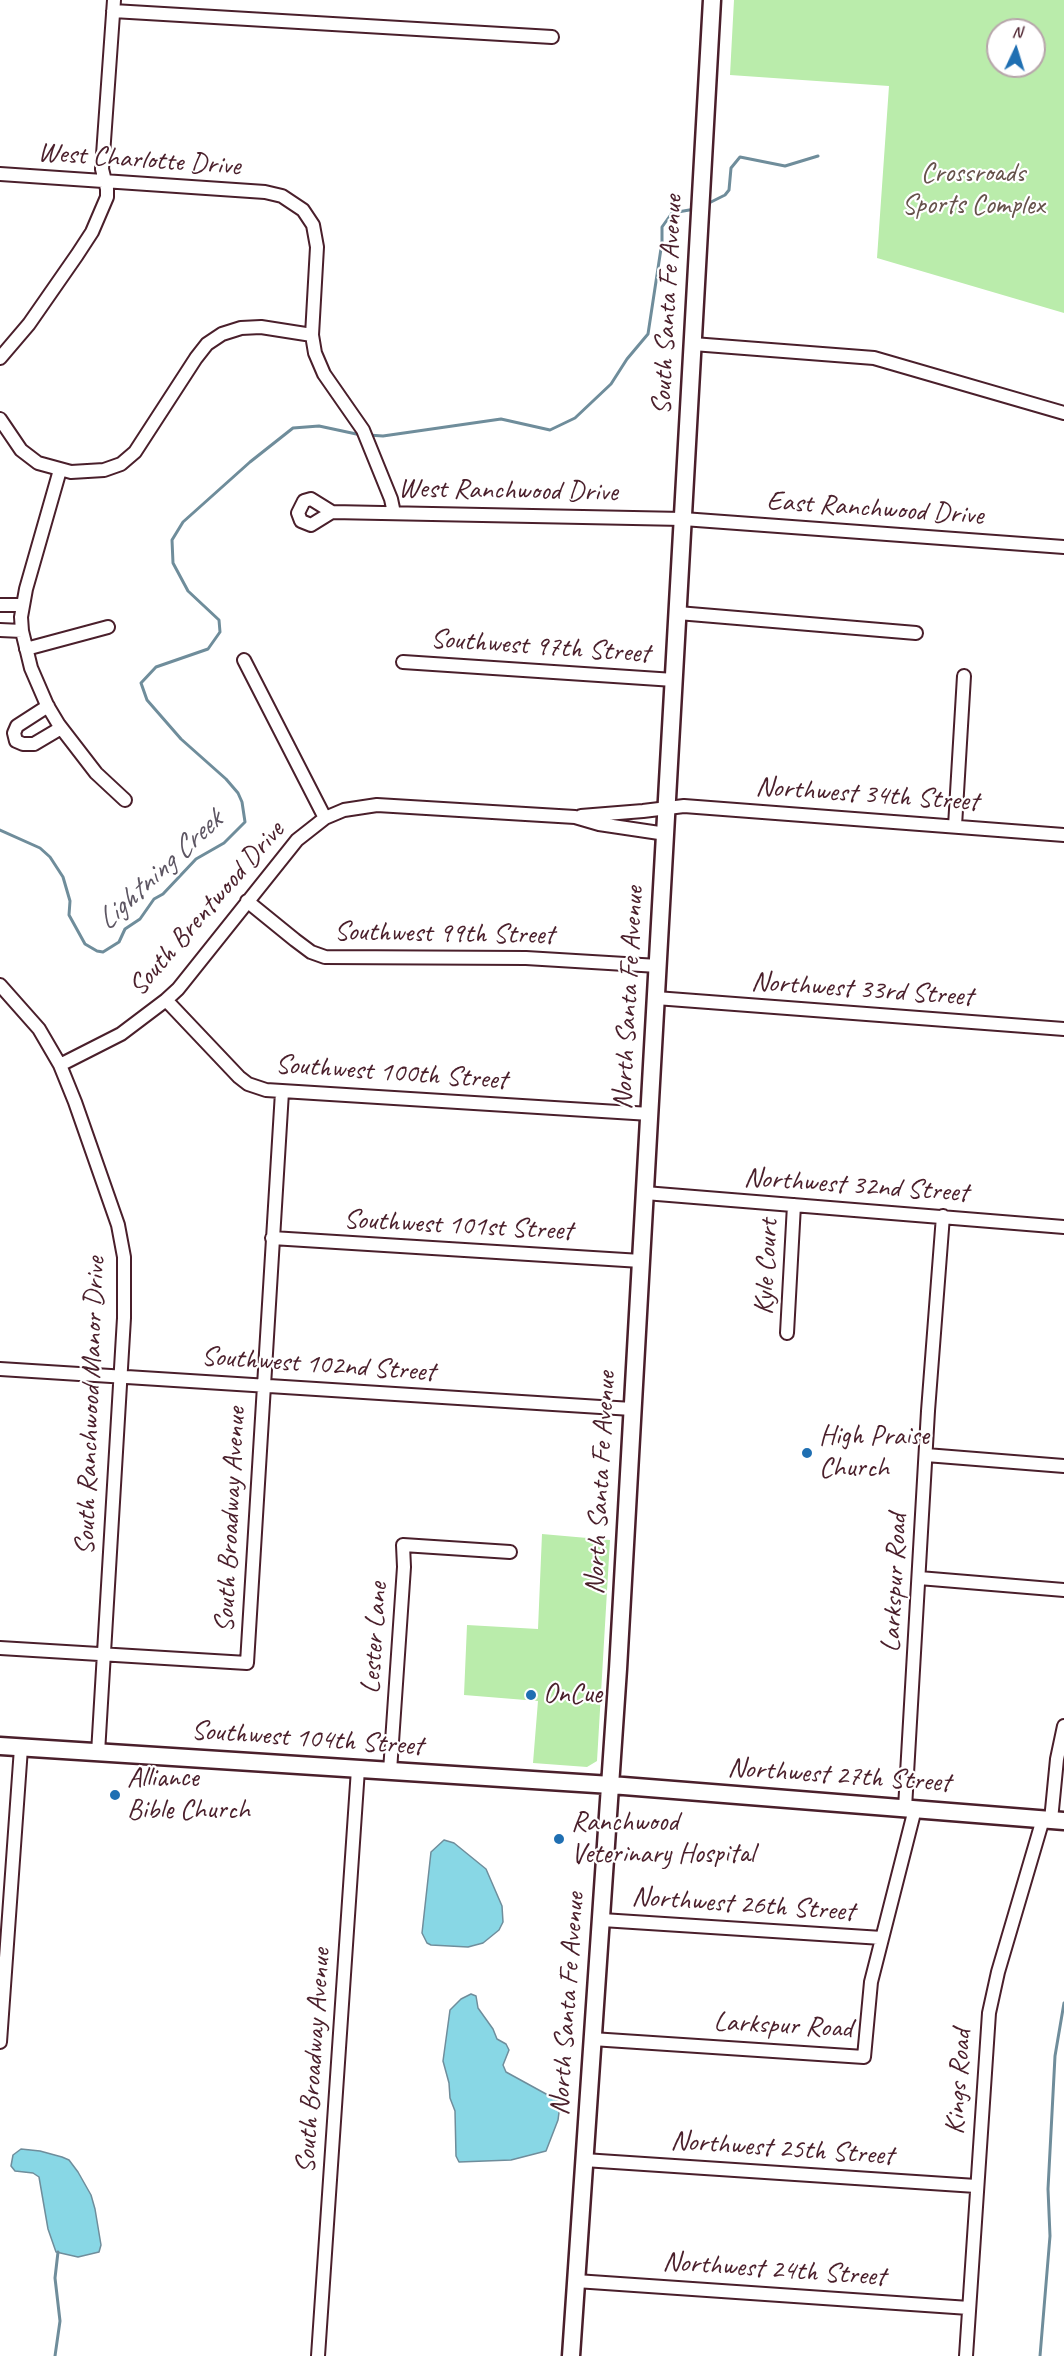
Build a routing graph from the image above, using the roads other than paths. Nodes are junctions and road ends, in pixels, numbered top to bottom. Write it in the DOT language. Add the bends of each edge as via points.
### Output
graph roads {
  1 [pos="712,0"];
  2 [pos="114,5"];
  3 [pos="552,37"];
  4 [pos="0,174"];
  5 [pos="104,181"];
  6 [pos="312,335"];
  7 [pos="693,344"];
  8 [pos="0,358"];
  9 [pos="1064,413"];
  10 [pos="0,419"];
  11 [pos="60,470"];
  12 [pos="332,512"];
  13 [pos="394,513"];
  14 [pos="683,519"];
  15 [pos="1064,547"];
  16 [pos="0,605"];
  17 [pos="22,605"];
  18 [pos="678,614"];
  19 [pos="108,627"];
  20 [pos="0,630"];
  21 [pos="22,631"];
  22 [pos="916,633"];
  23 [pos="26,649"];
  24 [pos="244,660"];
  25 [pos="403,662"];
  26 [pos="964,676"];
  27 [pos="674,680"];
  28 [pos="48,706"];
  29 [pos="61,728"];
  30 [pos="125,800"];
  31 [pos="667,808"];
  32 [pos="575,817"];
  33 [pos="325,818"];
  34 [pos="955,826"];
  35 [pos="666,834"];
  36 [pos="1064,835"];
  37 [pos="247,901"];
  38 [pos="658,966"];
  39 [pos="0,985"];
  40 [pos="656,998"];
  41 [pos="166,1000"];
  42 [pos="1064,1029"];
  43 [pos="60,1065"];
  44 [pos="282,1092"];
  45 [pos="650,1114"];
  46 [pos="645,1193"];
  47 [pos="794,1205"];
  48 [pos="944,1216"];
  49 [pos="1064,1227"];
  50 [pos="272,1238"];
  51 [pos="641,1261"];
  52 [pos="787,1333"];
  53 [pos="0,1369"];
  54 [pos="120,1377"];
  55 [pos="263,1386"];
  56 [pos="632,1409"];
  57 [pos="926,1455"];
  58 [pos="1064,1466"];
  59 [pos="510,1552"];
  60 [pos="919,1578"];
  61 [pos="1064,1590"];
  62 [pos="0,1648"];
  63 [pos="103,1655"];
  64 [pos="1064,1726"];
  65 [pos="0,1746"];
  66 [pos="21,1748"];
  67 [pos="98,1753"];
  68 [pos="358,1769"];
  69 [pos="390,1771"];
  70 [pos="611,1785"];
  71 [pos="910,1808"];
  72 [pos="1053,1820"];
  73 [pos="602,1920"];
  74 [pos="882,1938"];
  75 [pos="592,2039"];
  76 [pos="0,2042"];
  77 [pos="584,2160"];
  78 [pos="976,2186"];
  79 [pos="576,2281"];
  80 [pos="969,2308"];
  81 [pos="318,2356"];
  82 [pos="571,2356"];
  83 [pos="966,2356"];
  1 -- 7 [label="main road, South Santa Fe Avenue"];
  2 -- 3 [label="street"];
  2 -- 5 [label="street"];
  4 -- 5 [label="street, West Charlotte Drive"];
  5 -- 6 [label="street, West Charlotte Drive" via="275,194 294,203 313,225 317,254"];
  5 -- 8 [label="street" via="107,197 92,231 29,324"];
  6 -- 11 [label="street" via="261,327 222,334 196,358 128,459 104,470"];
  6 -- 13 [label="street" via="324,374 371,445"];
  7 -- 9 [label="street" via="874,358"];
  7 -- 14 [label="main road, South Santa Fe Avenue"];
  10 -- 11 [label="street" via="30,458"];
  11 -- 17 [label="street"];
  12 -- 13 [label="street, West Ranchwood Drive"];
  13 -- 14 [label="street, West Ranchwood Drive"];
  14 -- 15 [label="street, East Ranchwood Drive"];
  14 -- 18 [label="main road, South Santa Fe Avenue"];
  16 -- 17 [label="street"];
  17 -- 21 [label="street"];
  18 -- 22 [label="street"];
  18 -- 27 [label="main road, North Santa Fe Avenue"];
  19 -- 23 [label="street"];
  20 -- 21 [label="street"];
  21 -- 23 [label="street"];
  23 -- 28 [label="street"];
  24 -- 33 [label="street"];
  25 -- 27 [label="street, Southwest 97th Street"];
  26 -- 34 [label="street"];
  27 -- 31 [label="main road, North Santa Fe Avenue"];
  28 -- 29 [label="street"];
  28 -- 29 [label="street" via="17,726 16,741 34,744"];
  29 -- 30 [label="street" via="96,773"];
  31 -- 32 [label="street, Northwest 34th Street"];
  31 -- 34 [label="street, Northwest 34th Street" via="684,806"];
  31 -- 35 [label="main road, North Santa Fe Avenue"];
  32 -- 33 [label="street, South Brentwood Drive" via="377,805 352,808"];
  32 -- 35 [label="street"];
  33 -- 37 [label="street, South Brentwood Drive" via="292,844"];
  34 -- 36 [label="street, Northwest 34th Street"];
  35 -- 38 [label="main road, North Santa Fe Avenue"];
  37 -- 38 [label="street, Southwest 99th Street" via="311,952 325,957 526,958"];
  37 -- 41 [label="street, South Brentwood Drive"];
  38 -- 40 [label="main road, North Santa Fe Avenue"];
  39 -- 43 [label="street, South Ranchwood Manor Drive" via="34,1022"];
  40 -- 42 [label="street, Northwest 33rd Street"];
  40 -- 45 [label="main road, North Santa Fe Avenue"];
  41 -- 43 [label="street, South Brentwood Drive" via="121,1034"];
  41 -- 44 [label="street, Southwest 100th Street" via="239,1077 256,1088"];
  43 -- 54 [label="street, South Ranchwood Manor Drive" via="123,1246"];
  44 -- 45 [label="street, Southwest 100th Street"];
  44 -- 50 [label="street, South Broadway Avenue"];
  45 -- 46 [label="main road, North Santa Fe Avenue"];
  46 -- 47 [label="street, Northwest 32nd Street"];
  46 -- 51 [label="main road, North Santa Fe Avenue"];
  47 -- 48 [label="street, Northwest 32nd Street"];
  47 -- 52 [label="street, Kyle Court"];
  48 -- 49 [label="street, Northwest 32nd Street"];
  48 -- 57 [label="street, Larkspur Road"];
  50 -- 51 [label="street, Southwest 101st Street"];
  50 -- 55 [label="street, South Broadway Avenue"];
  51 -- 56 [label="main road, North Santa Fe Avenue"];
  53 -- 54 [label="street, Southwest 102nd Street"];
  54 -- 55 [label="street, Southwest 102nd Street"];
  54 -- 63 [label="street, South Ranchwood Manor Drive"];
  55 -- 56 [label="street, Southwest 102nd Street"];
  55 -- 63 [label="street, South Broadway Avenue" via="247,1664"];
  56 -- 70 [label="main road, North Santa Fe Avenue"];
  57 -- 58 [label="street"];
  57 -- 60 [label="street, Larkspur Road"];
  59 -- 69 [label="street, Lester Lane" via="403,1545"];
  60 -- 61 [label="street"];
  60 -- 71 [label="street, Larkspur Road"];
  62 -- 63 [label="street"];
  63 -- 67 [label="street, South Ranchwood Manor Drive"];
  64 -- 72 [label="street, Kings Road" via="1057,1758"];
  65 -- 66 [label="main road, Southwest 104th Street"];
  66 -- 67 [label="main road, Southwest 104th Street"];
  66 -- 76 [label="street"];
  67 -- 68 [label="main road, Southwest 104th Street"];
  68 -- 69 [label="main road, Southwest 104th Street"];
  68 -- 81 [label="street, South Broadway Avenue"];
  69 -- 70 [label="main road, Southwest 104th Street"];
  70 -- 71 [label="main road, Northwest 27th Street"];
  70 -- 73 [label="main road, North Santa Fe Avenue"];
  71 -- 72 [label="main road, Northwest 27th Street"];
  71 -- 74 [label="street, Larkspur Road"];
  72 -- 78 [label="street, Kings Road" via="991,1999"];
  73 -- 74 [label="street, Northwest 26th Street"];
  73 -- 75 [label="main road, North Santa Fe Avenue"];
  74 -- 75 [label="street, Larkspur Road" via="870,1982 864,2057"];
  75 -- 77 [label="main road, North Santa Fe Avenue"];
  77 -- 78 [label="street, Northwest 25th Street"];
  77 -- 79 [label="main road, North Santa Fe Avenue"];
  78 -- 80 [label="street, Kings Road"];
  79 -- 80 [label="street, Northwest 24th Street"];
  79 -- 82 [label="main road, North Santa Fe Avenue"];
  80 -- 83 [label="street, Kings Road"];
}
